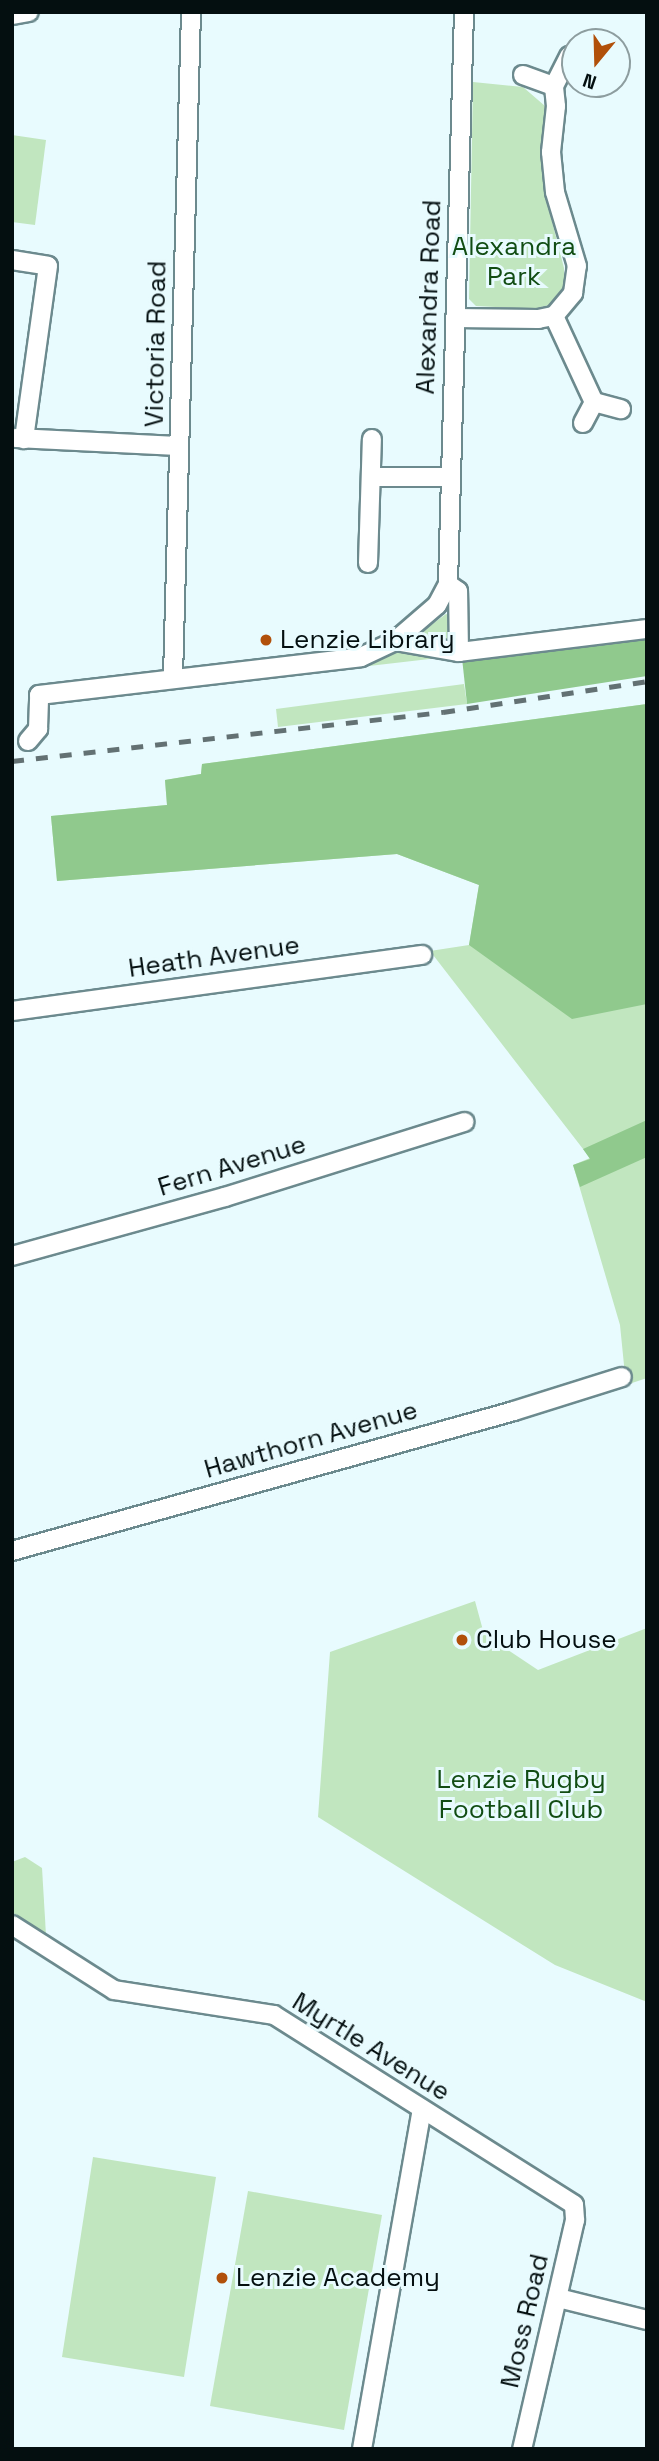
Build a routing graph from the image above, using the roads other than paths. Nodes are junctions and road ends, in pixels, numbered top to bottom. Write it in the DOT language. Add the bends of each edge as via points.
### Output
graph roads {
  1 [pos="29,12"];
  2 [pos="191,12"];
  3 [pos="464,12"];
  4 [pos="12,15"];
  5 [pos="561,72"];
  6 [pos="523,75"];
  7 [pos="554,86"];
  8 [pos="12,260"];
  9 [pos="554,316"];
  10 [pos="455,318"];
  11 [pos="594,402"];
  12 [pos="621,409"];
  13 [pos="583,423"];
  14 [pos="18,438"];
  15 [pos="372,439"];
  16 [pos="179,446"];
  17 [pos="371,477"];
  18 [pos="450,477"];
  19 [pos="368,563"];
  20 [pos="448,584"];
  21 [pos="647,629"];
  22 [pos="396,641"];
  23 [pos="458,652"];
  24 [pos="173,677"];
  25 [pos="28,741"];
  26 [pos="422,955"];
  27 [pos="12,1011"];
  28 [pos="465,1122"];
  29 [pos="12,1256"];
  30 [pos="622,1377"];
  31 [pos="12,1550"];
  32 [pos="12,1925"];
  33 [pos="422,2109"];
  34 [pos="573,2205"];
  35 [pos="558,2298"];
  36 [pos="647,2320"];
  37 [pos="362,2449"];
  38 [pos="522,2449"];
  1 -- 4 [label="street"];
  2 -- 16 [label="street, Victoria Road"];
  3 -- 10 [label="street, Alexandra Road"];
  5 -- 7 [label="street"];
  6 -- 7 [label="street"];
  7 -- 9 [label="street" via="551,152 555,192 577,266 573,293"];
  8 -- 14 [label="street" via="48,266"];
  9 -- 10 [label="street"];
  9 -- 11 [label="street"];
  10 -- 18 [label="street, Alexandra Road"];
  11 -- 12 [label="street"];
  11 -- 13 [label="street"];
  14 -- 16 [label="street"];
  15 -- 17 [label="street"];
  16 -- 24 [label="street, Victoria Road"];
  17 -- 18 [label="street"];
  17 -- 19 [label="street"];
  18 -- 20 [label="street, Alexandra Road"];
  20 -- 22 [label="street" via="437,605"];
  20 -- 23 [label="street, Alexandra Road" via="458,590"];
  21 -- 23 [label="street"];
  22 -- 23 [label="street"];
  22 -- 24 [label="street" via="360,657"];
  24 -- 25 [label="street" via="39,695 38,729"];
  26 -- 27 [label="street, Heath Avenue"];
  28 -- 29 [label="street, Fern Avenue" via="225,1197"];
  30 -- 31 [label="street, Hawthorn Avenue"];
  32 -- 33 [label="street, Myrtle Avenue" via="114,1990 274,2015"];
  33 -- 34 [label="street, Myrtle Avenue"];
  33 -- 37 [label="street"];
  34 -- 35 [label="street, Moss Road" via="575,2220"];
  35 -- 36 [label="street"];
  35 -- 38 [label="street, Moss Road"];
}
